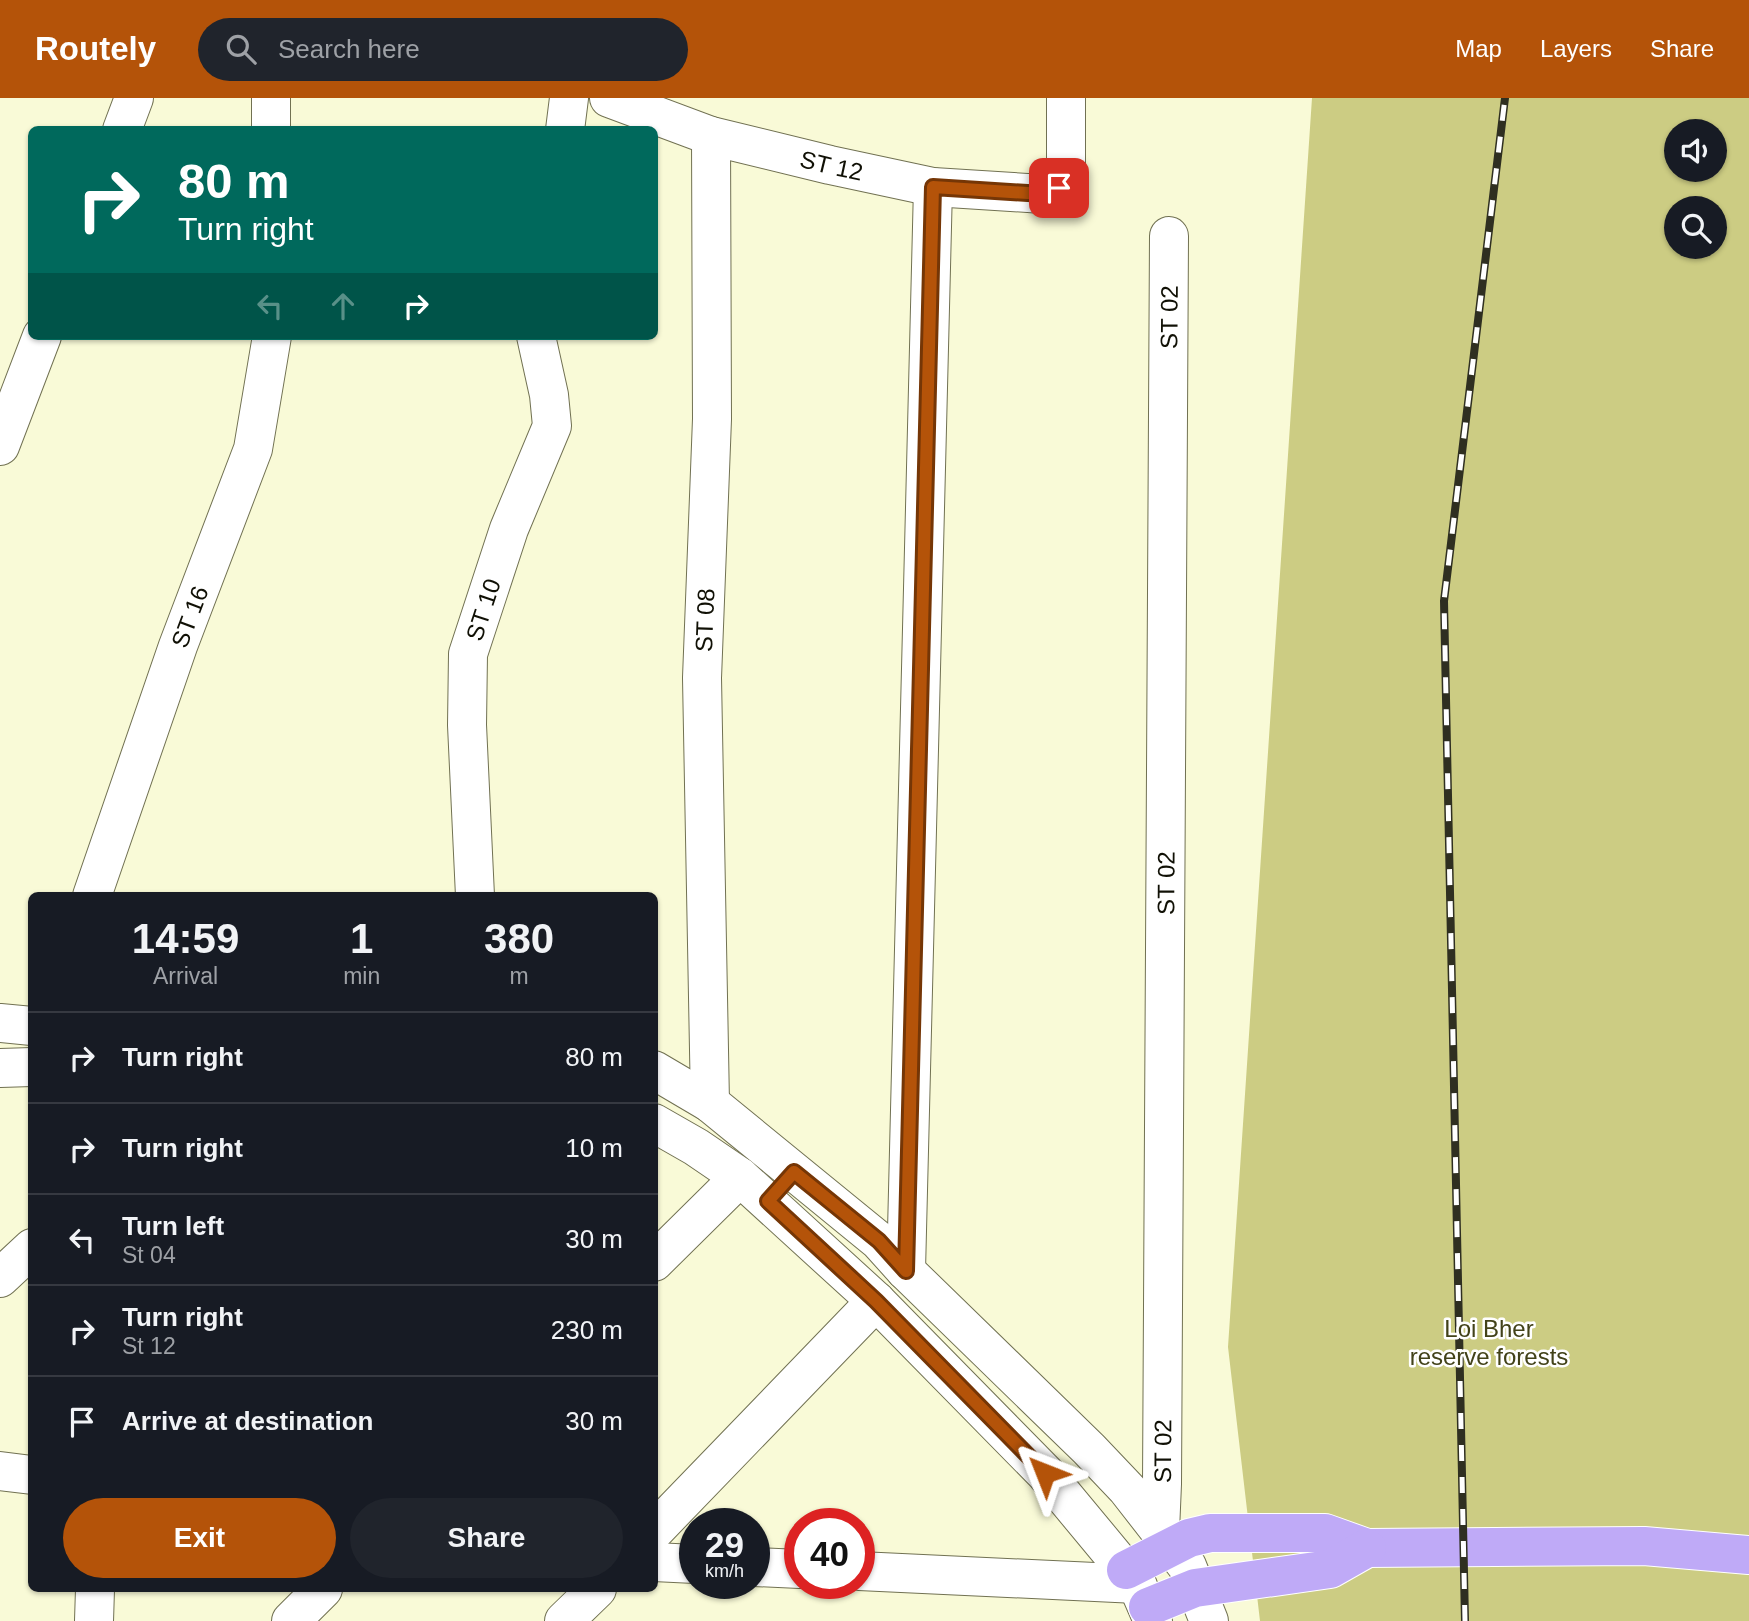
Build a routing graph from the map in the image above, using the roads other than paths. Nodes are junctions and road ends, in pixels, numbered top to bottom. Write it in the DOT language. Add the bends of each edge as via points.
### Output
graph roads {
  1 [pos="134,98"];
  2 [pos="271,98"];
  3 [pos="569,98"];
  4 [pos="609,98"];
  5 [pos="1066,98"];
  6 [pos="124,126"];
  7 [pos="271,126"];
  8 [pos="566,126"];
  9 [pos="711,136"];
  10 [pos="933,187"];
  11 [pos="1169,236"];
  12 [pos="40,340"];
  13 [pos="272,340"];
  14 [pos="537,340"];
  15 [pos="0,446"];
  16 [pos="93,892"];
  17 [pos="475,892"];
  18 [pos="0,1023"];
  19 [pos="28,1026"];
  20 [pos="28,1068"];
  21 [pos="0,1069"];
  22 [pos="658,1072"];
  23 [pos="710,1103"];
  24 [pos="658,1125"];
  25 [pos="794,1172"];
  26 [pos="754,1189"];
  27 [pos="28,1252"];
  28 [pos="658,1259"];
  29 [pos="906,1271"];
  30 [pos="0,1278"];
  31 [pos="876,1301"];
  32 [pos="0,1471"];
  33 [pos="28,1474"];
  34 [pos="658,1527"];
  35 [pos="1165,1538"];
  36 [pos="1367,1548"];
  37 [pos="1749,1555"];
  38 [pos="658,1562"];
  39 [pos="679,1563"];
  40 [pos="875,1572"];
  41 [pos="95,1592"];
  42 [pos="320,1592"];
  43 [pos="594,1592"];
  44 [pos="1141,1596"];
  45 [pos="1202,1604"];
  46 [pos="94,1621"];
  47 [pos="291,1621"];
  48 [pos="564,1621"];
  1 -- 6 [label="street"];
  2 -- 7 [label="street"];
  3 -- 8 [label="street"];
  4 -- 9 [label="street, ST 12"];
  5 -- 10 [label="street, ST 12" via="1066,170 1059,188 1043,194"];
  9 -- 10 [label="street, ST 12"];
  9 -- 23 [label="street, ST 08" via="712,419 702,678"];
  10 -- 29 [label="street"];
  11 -- 35 [label="street, ST 02"];
  12 -- 15 [label="street"];
  13 -- 16 [label="street, ST 16" via="253,449 178,646"];
  14 -- 17 [label="street, ST 10" via="552,426 509,529 468,654"];
  18 -- 19 [label="street"];
  20 -- 21 [label="street"];
  22 -- 23 [label="street"];
  23 -- 25 [label="street"];
  24 -- 26 [label="street"];
  25 -- 26 [label="street"];
  25 -- 29 [label="street" via="879,1241"];
  26 -- 28 [label="street"];
  26 -- 31 [label="street"];
  27 -- 30 [label="street"];
  29 -- 35 [label="street" via="1089,1449"];
  31 -- 34 [label="street"];
  31 -- 44 [label="street" via="1045,1473"];
  32 -- 33 [label="street"];
  35 -- 36 [label="highway" via="1325,1532"];
  35 -- 44 [label="highway"];
  35 -- 45 [label="street" via="1187,1566"];
  36 -- 37 [label="highway" via="1644,1546"];
  36 -- 45 [label="highway" via="1331,1569"];
  38 -- 39 [label="street"];
  40 -- 44 [label="street"];
  41 -- 46 [label="street"];
  42 -- 47 [label="street"];
  43 -- 48 [label="street"];
  44 -- 45 [label="highway"];
}
